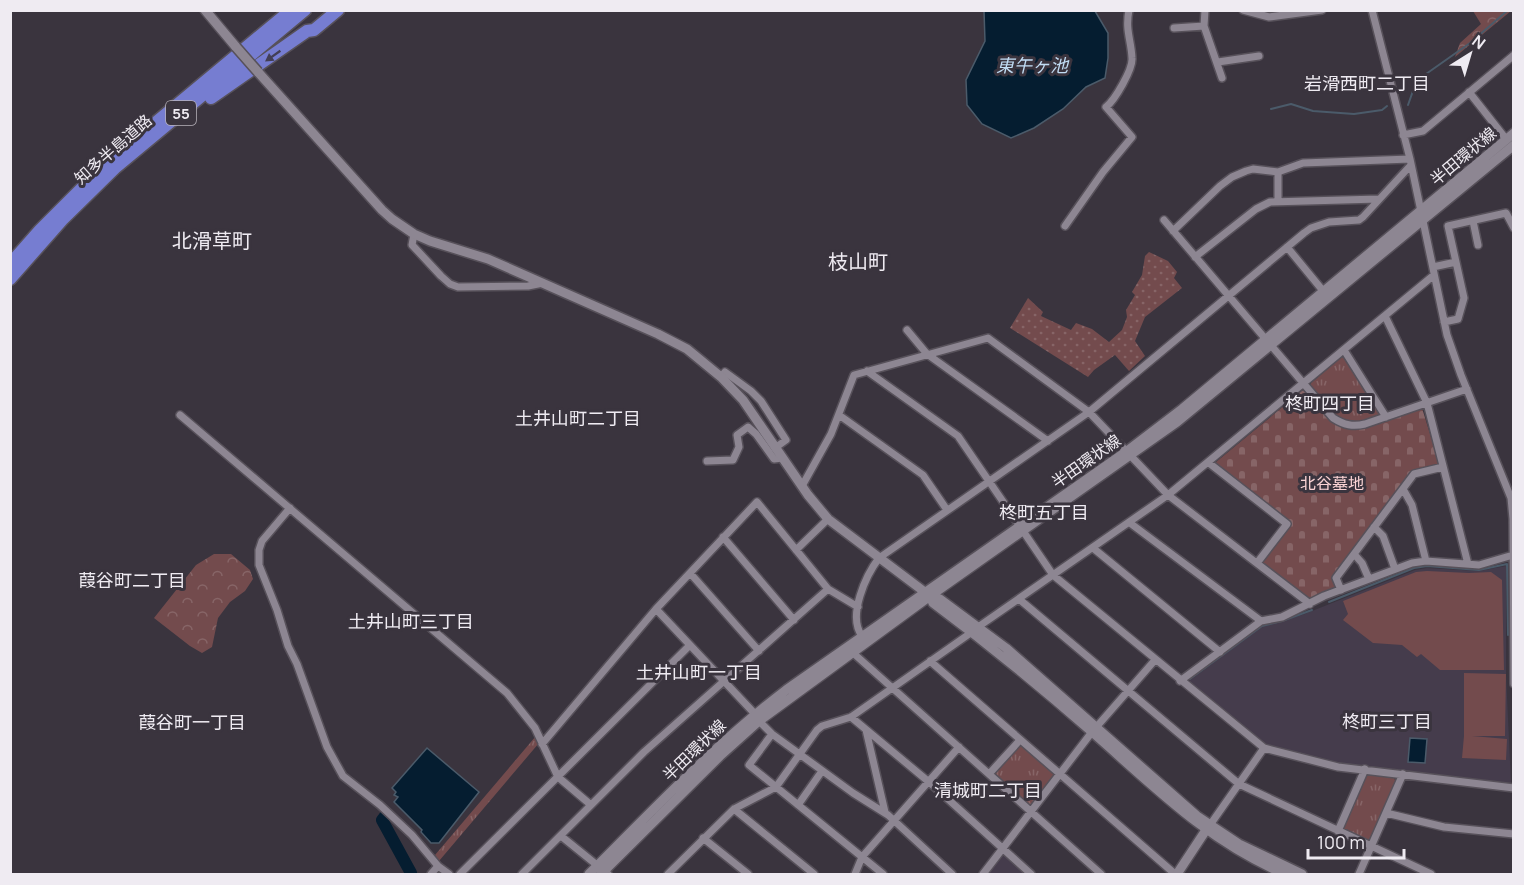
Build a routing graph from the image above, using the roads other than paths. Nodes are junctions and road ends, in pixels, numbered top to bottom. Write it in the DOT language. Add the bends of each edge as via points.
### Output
graph roads {
  1 [pos="204,10"];
  2 [pos="283,10"];
  3 [pos="291,10"];
  4 [pos="305,10"];
  5 [pos="332,10"];
  6 [pos="338,10"];
  7 [pos="1129,10"];
  8 [pos="1205,10"];
  9 [pos="1243,10"];
  10 [pos="1322,10"];
  11 [pos="1372,10"];
  12 [pos="1204,26"];
  13 [pos="1173,28"];
  14 [pos="307,31"];
  15 [pos="257,40"];
  16 [pos="1514,55"];
  17 [pos="1259,56"];
  18 [pos="1218,62"];
  19 [pos="1222,78"];
  20 [pos="1469,92"];
  21 [pos="1403,135"];
  22 [pos="1512,142"];
  23 [pos="1410,162"];
  24 [pos="115,168"];
  25 [pos="1278,172"];
  26 [pos="1379,199"];
  27 [pos="1278,200"];
  28 [pos="1422,215"];
  29 [pos="1164,220"];
  30 [pos="1473,221"];
  31 [pos="1065,226"];
  32 [pos="1514,228"];
  33 [pos="1173,231"];
  34 [pos="414,234"];
  35 [pos="1478,245"];
  36 [pos="1287,247"];
  37 [pos="1195,257"];
  38 [pos="1456,262"];
  39 [pos="10,264"];
  40 [pos="1434,271"];
  41 [pos="10,279"];
  42 [pos="543,283"];
  43 [pos="1324,292"];
  44 [pos="1229,296"];
  45 [pos="1385,316"];
  46 [pos="1444,322"];
  47 [pos="907,330"];
  48 [pos="1269,342"];
  49 [pos="1344,350"];
  50 [pos="927,354"];
  51 [pos="867,371"];
  52 [pos="721,377"];
  53 [pos="1304,384"];
  54 [pos="1467,389"];
  55 [pos="1427,403"];
  56 [pos="1089,412"];
  57 [pos="180,415"];
  58 [pos="838,415"];
  59 [pos="1386,417"];
  60 [pos="1048,441"];
  61 [pos="775,448"];
  62 [pos="1129,453"];
  63 [pos="782,458"];
  64 [pos="707,461"];
  65 [pos="1209,463"];
  66 [pos="1443,467"];
  67 [pos="989,482"];
  68 [pos="802,486"];
  69 [pos="1402,489"];
  70 [pos="1168,495"];
  71 [pos="290,508"];
  72 [pos="947,510"];
  73 [pos="828,519"];
  74 [pos="1130,523"];
  75 [pos="1374,527"];
  76 [pos="1021,528"];
  77 [pos="723,537"];
  78 [pos="1093,548"];
  79 [pos="796,550"];
  80 [pos="1513,550"];
  81 [pos="1354,554"];
  82 [pos="1513,555"];
  83 [pos="879,558"];
  84 [pos="1426,561"];
  85 [pos="1257,562"];
  86 [pos="1468,564"];
  87 [pos="1395,569"];
  88 [pos="690,573"];
  89 [pos="1053,575"];
  90 [pos="1369,579"];
  91 [pos="828,589"];
  92 [pos="1341,590"];
  93 [pos="927,594"];
  94 [pos="1018,599"];
  95 [pos="1310,604"];
  96 [pos="858,607"];
  97 [pos="657,609"];
  98 [pos="794,620"];
  99 [pos="1262,621"];
  100 [pos="975,630"];
  101 [pos="862,636"];
  102 [pos="690,645"];
  103 [pos="1513,646"];
  104 [pos="759,651"];
  105 [pos="852,652"];
  106 [pos="1220,652"];
  107 [pos="1155,660"];
  108 [pos="930,661"];
  109 [pos="1180,681"];
  110 [pos="725,682"];
  111 [pos="1514,684"];
  112 [pos="892,687"];
  113 [pos="1127,691"];
  114 [pos="851,717"];
  115 [pos="757,718"];
  116 [pos="1094,729"];
  117 [pos="866,730"];
  118 [pos="772,734"];
  119 [pos="1020,740"];
  120 [pos="543,744"];
  121 [pos="959,747"];
  122 [pos="1264,748"];
  123 [pos="801,755"];
  124 [pos="1365,770"];
  125 [pos="822,771"];
  126 [pos="989,774"];
  127 [pos="1060,774"];
  128 [pos="1403,774"];
  129 [pos="558,777"];
  130 [pos="929,782"];
  131 [pos="1239,784"];
  132 [pos="776,787"];
  133 [pos="1514,788"];
  134 [pos="591,805"];
  135 [pos="798,805"];
  136 [pos="734,808"];
  137 [pos="885,812"];
  138 [pos="1031,812"];
  139 [pos="1386,813"];
  140 [pos="894,820"];
  141 [pos="1208,828"];
  142 [pos="1338,831"];
  143 [pos="1514,834"];
  144 [pos="561,836"];
  145 [pos="704,838"];
  146 [pos="1371,847"];
  147 [pos="1004,848"];
  148 [pos="862,857"];
  149 [pos="438,866"];
  150 [pos="602,872"];
  151 [pos="671,872"];
  152 [pos="431,874"];
  153 [pos="448,874"];
  154 [pos="460,874"];
  155 [pos="522,874"];
  156 [pos="589,874"];
  157 [pos="681,874"];
  158 [pos="748,874"];
  159 [pos="814,874"];
  160 [pos="855,874"];
  161 [pos="883,874"];
  162 [pos="952,874"];
  163 [pos="983,874"];
  164 [pos="1031,874"];
  165 [pos="1101,874"];
  166 [pos="1176,874"];
  167 [pos="1285,874"];
  168 [pos="1302,874"];
  169 [pos="1359,874"];
  170 [pos="1431,874"];
  1 -- 34 [label="main road, bridge" via="382,210"];
  2 -- 15 [label="highway" via="258,34"];
  3 -- 15 [label="highway, 知多半島道路 / 55"];
  4 -- 24 [label="highway, 知多半島道路 / 55"];
  5 -- 14 [label="highway"];
  6 -- 14 [label="highway" via="314,30"];
  7 -- 31 [label="street" via="1126,26 1132,61 1124,82 1106,107 1132,137"];
  8 -- 12 [label="street"];
  9 -- 10 [label="street" via="1269,16"];
  11 -- 21 [label="street"];
  12 -- 13 [label="street"];
  12 -- 18 [label="street"];
  14 -- 24 [label="highway, one-way"];
  15 -- 39 [label="highway, 知多半島道路 / 55" via="107,163"];
  16 -- 20 [label="street"];
  17 -- 18 [label="street"];
  18 -- 19 [label="street"];
  20 -- 21 [label="street" via="1423,131"];
  20 -- 22 [label="street"];
  21 -- 23 [label="street"];
  22 -- 28 [label="main road, 半田環状線"];
  23 -- 25 [label="street" via="1303,163"];
  23 -- 26 [label="street"];
  23 -- 28 [label="street"];
  24 -- 41 [label="highway, 知多半島道路 / 55"];
  25 -- 27 [label="street"];
  25 -- 33 [label="street" via="1253,170 1232,177"];
  26 -- 27 [label="street"];
  26 -- 36 [label="street" via="1359,220 1321,224"];
  27 -- 37 [label="street" via="1256,209"];
  28 -- 40 [label="street"];
  28 -- 43 [label="main road, 半田環状線"];
  28 -- 48 [label="main road, 半田環状線"];
  29 -- 33 [label="street"];
  30 -- 32 [label="street" via="1506,213"];
  30 -- 35 [label="street"];
  30 -- 38 [label="street" via="1448,226"];
  33 -- 37 [label="street"];
  34 -- 42 [label="main road"];
  34 -- 42 [label="street" via="414,248 450,284 467,288"];
  36 -- 43 [label="street"];
  36 -- 44 [label="street"];
  37 -- 44 [label="street"];
  38 -- 40 [label="street"];
  38 -- 46 [label="street" via="1464,298 1458,319"];
  40 -- 45 [label="street"];
  40 -- 46 [label="street"];
  42 -- 52 [label="main road" via="672,340"];
  43 -- 48 [label="main road, 半田環状線"];
  44 -- 48 [label="street"];
  44 -- 56 [label="street"];
  45 -- 49 [label="street"];
  45 -- 55 [label="street"];
  46 -- 54 [label="street"];
  47 -- 50 [label="street"];
  48 -- 53 [label="street"];
  48 -- 62 [label="main road, 半田環状線"];
  49 -- 53 [label="street"];
  49 -- 59 [label="street"];
  50 -- 51 [label="street"];
  50 -- 56 [label="street" via="988,338"];
  50 -- 60 [label="street"];
  51 -- 58 [label="street" via="854,375"];
  51 -- 67 [label="street" via="958,436"];
  52 -- 61 [label="main road" via="743,400"];
  52 -- 61 [label="street" via="725,372 761,401 786,440"];
  53 -- 59 [label="street" via="1340,423 1357,426"];
  53 -- 65 [label="street"];
  54 -- 55 [label="street"];
  54 -- 80 [label="street" via="1511,498"];
  55 -- 59 [label="street"];
  55 -- 66 [label="street"];
  56 -- 60 [label="street"];
  56 -- 62 [label="street"];
  57 -- 71 [label="street"];
  58 -- 68 [label="street"];
  58 -- 72 [label="street" via="923,475"];
  60 -- 67 [label="street"];
  61 -- 63 [label="main road"];
  62 -- 70 [label="street"];
  62 -- 76 [label="main road, 半田環状線"];
  63 -- 64 [label="street" via="774,459 748,427 737,435 739,447 733,460"];
  63 -- 68 [label="main road"];
  65 -- 70 [label="street"];
  65 -- 85 [label="street" via="1287,524"];
  66 -- 69 [label="street" via="1414,474"];
  66 -- 86 [label="street"];
  67 -- 72 [label="street"];
  67 -- 76 [label="street"];
  68 -- 73 [label="main road"];
  69 -- 75 [label="street"];
  69 -- 84 [label="street" via="1412,505"];
  70 -- 74 [label="street"];
  70 -- 85 [label="street"];
  71 -- 120 [label="street" via="495,682 527,716"];
  71 -- 149 [label="street" via="262,541 259,565 327,747 343,776 388,812"];
  72 -- 83 [label="street"];
  73 -- 79 [label="street"];
  73 -- 83 [label="main road"];
  74 -- 78 [label="street"];
  74 -- 99 [label="street"];
  75 -- 81 [label="street"];
  75 -- 87 [label="street" via="1383,536"];
  76 -- 89 [label="street"];
  76 -- 93 [label="main road, 半田環状線"];
  77 -- 79 [label="street" via="757,502"];
  77 -- 88 [label="street"];
  77 -- 98 [label="street"];
  78 -- 89 [label="street"];
  78 -- 106 [label="street"];
  79 -- 91 [label="street"];
  80 -- 82 [label="street"];
  81 -- 90 [label="street"];
  81 -- 92 [label="street" via="1336,578"];
  82 -- 86 [label="street" via="1479,565"];
  82 -- 103 [label="street"];
  83 -- 93 [label="main road"];
  83 -- 96 [label="street" via="869,571"];
  84 -- 86 [label="street"];
  84 -- 87 [label="street"];
  85 -- 95 [label="street"];
  87 -- 90 [label="street"];
  88 -- 97 [label="street"];
  88 -- 104 [label="street"];
  89 -- 94 [label="street"];
  89 -- 107 [label="street"];
  90 -- 92 [label="street"];
  91 -- 96 [label="street"];
  91 -- 98 [label="street"];
  92 -- 95 [label="street"];
  93 -- 100 [label="main road" via="933,603"];
  93 -- 101 [label="main road, 半田環状線"];
  93 -- 105 [label="main road, 半田環状線"];
  94 -- 100 [label="street"];
  94 -- 113 [label="street"];
  95 -- 99 [label="street"];
  96 -- 101 [label="street" via="858,630"];
  97 -- 102 [label="street"];
  97 -- 120 [label="street"];
  98 -- 104 [label="street"];
  99 -- 106 [label="street"];
  100 -- 108 [label="street"];
  100 -- 116 [label="main road"];
  101 -- 115 [label="main road, 半田環状線"];
  102 -- 110 [label="street"];
  102 -- 129 [label="street"];
  103 -- 111 [label="street"];
  104 -- 110 [label="street"];
  105 -- 112 [label="street"];
  105 -- 115 [label="main road, 半田環状線"];
  106 -- 109 [label="street"];
  107 -- 109 [label="street"];
  107 -- 113 [label="street"];
  108 -- 112 [label="street"];
  108 -- 119 [label="street"];
  109 -- 122 [label="street"];
  110 -- 115 [label="street"];
  110 -- 134 [label="street" via="644,752"];
  112 -- 114 [label="street"];
  112 -- 121 [label="street"];
  113 -- 116 [label="street"];
  113 -- 131 [label="street"];
  114 -- 117 [label="street"];
  114 -- 123 [label="street" via="822,726"];
  115 -- 118 [label="street"];
  115 -- 150 [label="main road, 半田環状線" via="713,750"];
  116 -- 127 [label="street"];
  116 -- 141 [label="main road"];
  117 -- 130 [label="street"];
  117 -- 137 [label="street"];
  118 -- 123 [label="street"];
  118 -- 132 [label="street" via="749,765"];
  119 -- 126 [label="street"];
  119 -- 127 [label="street"];
  120 -- 129 [label="street"];
  121 -- 126 [label="street"];
  121 -- 130 [label="street"];
  122 -- 124 [label="street"];
  122 -- 131 [label="street"];
  123 -- 125 [label="street"];
  123 -- 132 [label="street"];
  124 -- 128 [label="street"];
  124 -- 142 [label="street"];
  125 -- 135 [label="street"];
  125 -- 137 [label="street"];
  126 -- 138 [label="street"];
  127 -- 138 [label="street"];
  127 -- 166 [label="street"];
  128 -- 133 [label="street"];
  128 -- 139 [label="street"];
  129 -- 134 [label="street"];
  129 -- 154 [label="street"];
  130 -- 140 [label="street"];
  130 -- 147 [label="street"];
  131 -- 141 [label="street"];
  131 -- 142 [label="street"];
  132 -- 135 [label="street"];
  132 -- 136 [label="street"];
  134 -- 144 [label="street"];
  135 -- 148 [label="street"];
  136 -- 145 [label="street"];
  136 -- 159 [label="street"];
  137 -- 140 [label="street"];
  138 -- 147 [label="street"];
  138 -- 165 [label="street"];
  139 -- 143 [label="street" via="1444,827"];
  139 -- 146 [label="street"];
  140 -- 148 [label="street"];
  140 -- 162 [label="street"];
  141 -- 166 [label="main road"];
  141 -- 167 [label="main road" via="1235,850"];
  141 -- 168 [label="main road"];
  142 -- 146 [label="street"];
  144 -- 150 [label="street"];
  144 -- 155 [label="street"];
  145 -- 151 [label="street"];
  145 -- 158 [label="street"];
  146 -- 169 [label="street"];
  146 -- 170 [label="street"];
  147 -- 163 [label="street"];
  147 -- 164 [label="street"];
  148 -- 160 [label="street"];
  148 -- 161 [label="street"];
  149 -- 152 [label="street"];
  149 -- 153 [label="street"];
  150 -- 156 [label="main road, 半田環状線"];
  151 -- 157 [label="street"];
}
